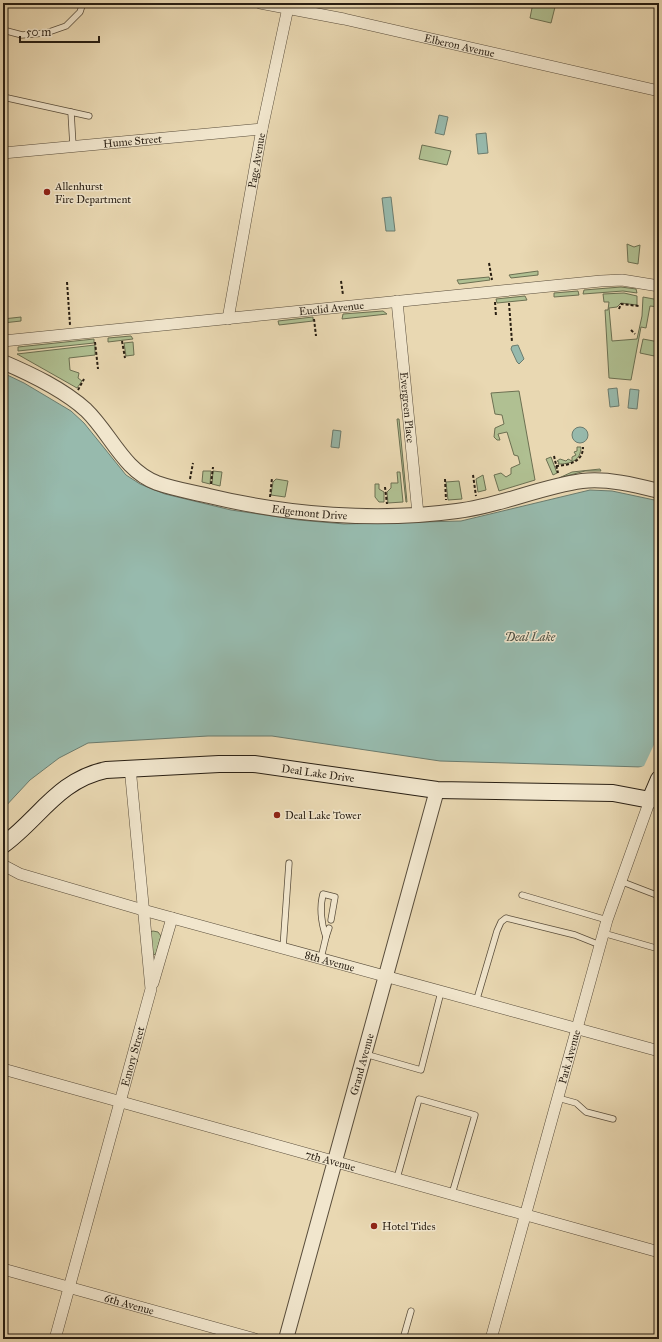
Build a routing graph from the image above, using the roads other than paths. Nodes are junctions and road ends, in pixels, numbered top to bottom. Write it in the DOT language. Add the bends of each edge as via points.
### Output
graph roads {
  1 [pos="84,3"];
  2 [pos="260,3"];
  3 [pos="288,5"];
  4 [pos="3,30"];
  5 [pos="659,91"];
  6 [pos="3,97"];
  7 [pos="71,112"];
  8 [pos="89,116"];
  9 [pos="262,129"];
  10 [pos="73,146"];
  11 [pos="3,153"];
  12 [pos="659,286"];
  13 [pos="397,301"];
  14 [pos="228,319"];
  15 [pos="3,341"];
  16 [pos="3,362"];
  17 [pos="659,491"];
  18 [pos="418,514"];
  19 [pos="130,767"];
  20 [pos="659,779"];
  21 [pos="437,790"];
  22 [pos="654,802"];
  23 [pos="3,845"];
  24 [pos="289,863"];
  25 [pos="3,865"];
  26 [pos="620,881"];
  27 [pos="522,895"];
  28 [pos="659,896"];
  29 [pos="143,910"];
  30 [pos="172,918"];
  31 [pos="331,920"];
  32 [pos="606,920"];
  33 [pos="328,928"];
  34 [pos="603,933"];
  35 [pos="326,937"];
  36 [pos="600,945"];
  37 [pos="283,948"];
  38 [pos="659,949"];
  39 [pos="321,958"];
  40 [pos="386,977"];
  41 [pos="151,989"];
  42 [pos="441,992"];
  43 [pos="476,1002"];
  44 [pos="576,1029"];
  45 [pos="659,1051"];
  46 [pos="365,1054"];
  47 [pos="3,1069"];
  48 [pos="558,1098"];
  49 [pos="122,1102"];
  50 [pos="613,1119"];
  51 [pos="335,1162"];
  52 [pos="397,1178"];
  53 [pos="452,1194"];
  54 [pos="525,1213"];
  55 [pos="659,1252"];
  56 [pos="3,1269"];
  57 [pos="70,1288"];
  58 [pos="411,1311"];
  59 [pos="55,1339"];
  60 [pos="255,1339"];
  61 [pos="286,1339"];
  62 [pos="403,1339"];
  63 [pos="491,1339"];
  1 -- 4 [label="lane" via="80,12 66,26 46,33 22,35"];
  2 -- 3 [label="street, Elberon Avenue"];
  3 -- 5 [label="street, Elberon Avenue"];
  3 -- 9 [label="street, Page Avenue"];
  6 -- 7 [label="lane"];
  7 -- 8 [label="lane"];
  7 -- 10 [label="lane"];
  9 -- 10 [label="street, Hume Street"];
  9 -- 14 [label="street, Page Avenue"];
  10 -- 11 [label="street, Hume Street"];
  12 -- 13 [label="street, Euclid Avenue" via="622,280 601,281"];
  13 -- 14 [label="street, Euclid Avenue"];
  13 -- 18 [label="street, Evergreen Place"];
  14 -- 15 [label="street, Euclid Avenue"];
  16 -- 18 [label="street, Edgemont Drive" via="32,375 72,399 94,420 132,466 157,483 224,500 286,510 345,515"];
  17 -- 18 [label="street, Edgemont Drive" via="606,481 582,481 488,506"];
  19 -- 21 [label="main road, Deal Lake Drive" via="254,764"];
  19 -- 23 [label="main road, Deal Lake Drive" via="98,771 74,782 47,803"];
  19 -- 29 [label="street, Emory Street"];
  20 -- 22 [label="main road, Park Avenue"];
  21 -- 22 [label="main road, Deal Lake Drive" via="612,793"];
  21 -- 40 [label="street, Grand Avenue"];
  22 -- 26 [label="street, Park Avenue"];
  24 -- 37 [label="lane"];
  25 -- 29 [label="street, 8th Avenue" via="20,874"];
  26 -- 28 [label="lane"];
  26 -- 32 [label="street, Park Avenue"];
  27 -- 32 [label="lane"];
  29 -- 30 [label="street, 8th Avenue"];
  29 -- 41 [label="street, Emory Street"];
  30 -- 37 [label="street, 8th Avenue"];
  30 -- 41 [label="street"];
  31 -- 35 [label="lane" via="336,897 323,894 320,907"];
  32 -- 34 [label="street, Park Avenue"];
  33 -- 35 [label="lane"];
  34 -- 36 [label="street, Park Avenue"];
  34 -- 38 [label="lane"];
  35 -- 39 [label="lane"];
  36 -- 43 [label="lane" via="575,935 506,918 497,931"];
  36 -- 44 [label="street, Park Avenue"];
  37 -- 39 [label="street, 8th Avenue"];
  39 -- 40 [label="street, 8th Avenue"];
  40 -- 42 [label="street, 8th Avenue"];
  40 -- 46 [label="street, Grand Avenue"];
  41 -- 49 [label="street, Emory Street"];
  42 -- 43 [label="street, 8th Avenue"];
  42 -- 46 [label="lane" via="421,1070"];
  43 -- 44 [label="street, 8th Avenue"];
  44 -- 45 [label="street, 8th Avenue"];
  44 -- 48 [label="street, Park Avenue"];
  46 -- 51 [label="street, Grand Avenue"];
  47 -- 49 [label="street, 7th Avenue"];
  48 -- 50 [label="lane" via="576,1103 586,1112"];
  48 -- 54 [label="street, Park Avenue"];
  49 -- 51 [label="street, 7th Avenue"];
  49 -- 57 [label="street, Emory Street"];
  51 -- 52 [label="street, 7th Avenue"];
  51 -- 61 [label="street, Grand Avenue"];
  52 -- 53 [label="street, 7th Avenue"];
  52 -- 53 [label="lane" via="419,1099 475,1115"];
  53 -- 54 [label="street, 7th Avenue"];
  54 -- 55 [label="street, 7th Avenue"];
  54 -- 63 [label="street, Park Avenue"];
  56 -- 57 [label="street, 6th Avenue"];
  57 -- 59 [label="street, Emory Street"];
  57 -- 60 [label="street, 6th Avenue"];
  58 -- 62 [label="lane"];
}
